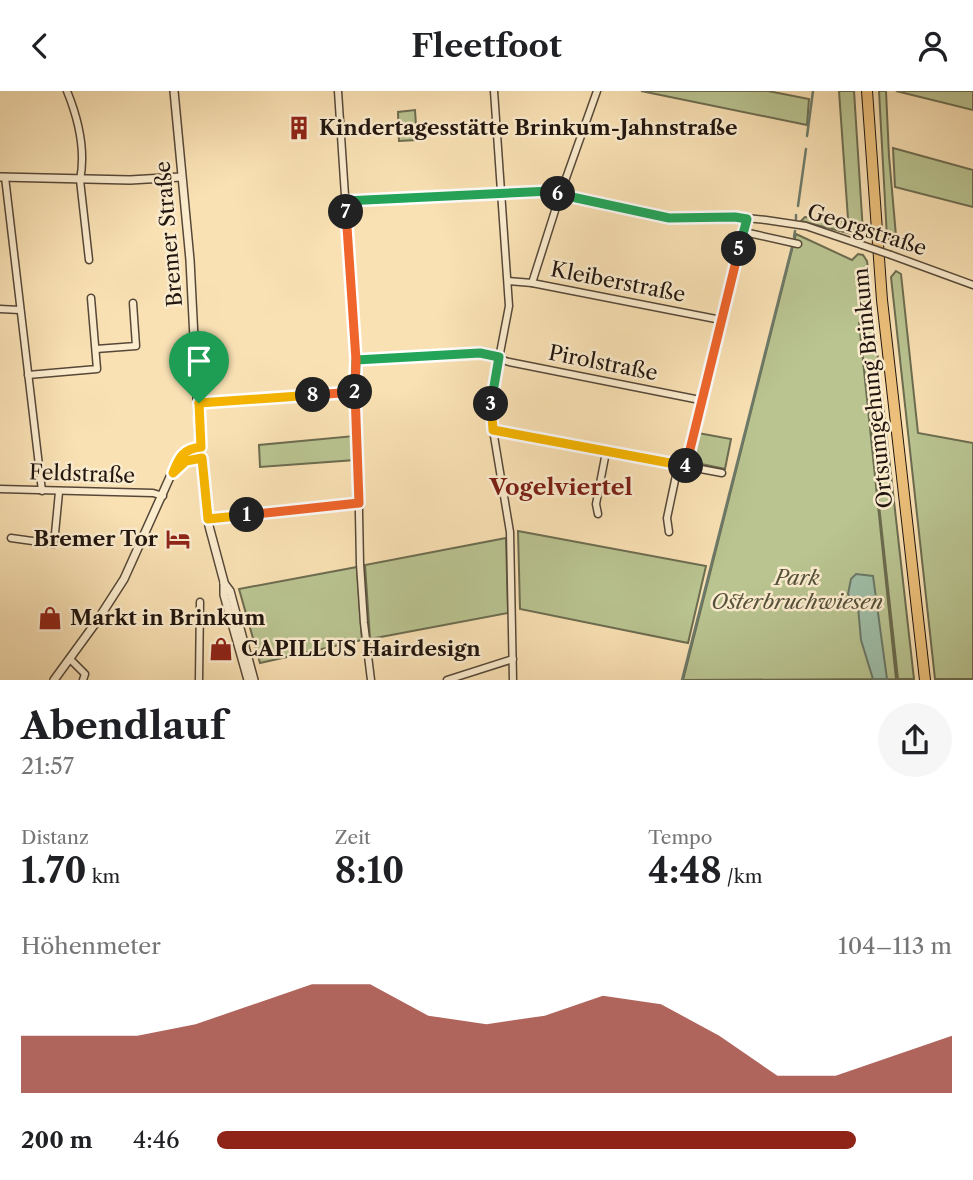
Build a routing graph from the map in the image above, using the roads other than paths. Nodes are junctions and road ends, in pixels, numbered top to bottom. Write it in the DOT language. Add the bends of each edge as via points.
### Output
graph roads {
  1 [pos="67,91"];
  2 [pos="174,91"];
  3 [pos="338,91"];
  4 [pos="494,91"];
  5 [pos="597,91"];
  6 [pos="867,91"];
  7 [pos="3,177"];
  8 [pos="181,177"];
  9 [pos="80,180"];
  10 [pos="501,193"];
  11 [pos="560,195"];
  12 [pos="345,201"];
  13 [pos="747,219"];
  14 [pos="744,232"];
  15 [pos="797,244"];
  16 [pos="89,260"];
  17 [pos="508,281"];
  18 [pos="532,283"];
  19 [pos="973,285"];
  20 [pos="91,298"];
  21 [pos="132,303"];
  22 [pos="0,309"];
  23 [pos="20,310"];
  24 [pos="721,320"];
  25 [pos="96,349"];
  26 [pos="499,357"];
  27 [pos="356,360"];
  28 [pos="28,375"];
  29 [pos="355,392"];
  30 [pos="700,400"];
  31 [pos="199,403"];
  32 [pos="493,430"];
  33 [pos="201,447"];
  34 [pos="606,452"];
  35 [pos="202,458"];
  36 [pos="682,466"];
  37 [pos="173,473"];
  38 [pos="722,473"];
  39 [pos="0,489"];
  40 [pos="41,491"];
  41 [pos="59,492"];
  42 [pos="163,496"];
  43 [pos="359,503"];
  44 [pos="598,514"];
  45 [pos="208,519"];
  46 [pos="669,532"];
  47 [pos="11,538"];
  48 [pos="224,582"];
  49 [pos="200,602"];
  50 [pos="70,659"];
  51 [pos="513,659"];
  52 [pos="54,680"];
  53 [pos="83,680"];
  54 [pos="199,680"];
  55 [pos="248,680"];
  56 [pos="254,680"];
  57 [pos="372,680"];
  58 [pos="447,680"];
  59 [pos="513,680"];
  60 [pos="925,680"];
  1 -- 9 [label="street" via="80,135"];
  2 -- 8 [label="street, Bremer Straße"];
  3 -- 12 [label="street"];
  4 -- 10 [label="street"];
  5 -- 11 [label="street"];
  6 -- 60 [label="highway, Ortsumgehung Brinkum" via="881,300"];
  7 -- 9 [label="street"];
  7 -- 23 [label="street"];
  8 -- 9 [label="street"];
  8 -- 31 [label="street, Bremer Straße"];
  9 -- 16 [label="street"];
  10 -- 11 [label="street, Georgstraße" via="551,191"];
  10 -- 12 [label="street, Georgstraße"];
  10 -- 17 [label="street"];
  11 -- 13 [label="street, Georgstraße" via="669,218"];
  11 -- 18 [label="street"];
  12 -- 27 [label="street"];
  13 -- 14 [label="street"];
  13 -- 19 [label="street, Georgstraße, bridge" via="806,226"];
  14 -- 15 [label="street, Georgstraße"];
  14 -- 24 [label="street"];
  17 -- 18 [label="street, Kleiberstraße"];
  17 -- 26 [label="street" via="509,306"];
  18 -- 24 [label="street, Kleiberstraße"];
  20 -- 25 [label="street"];
  21 -- 25 [label="street" via="136,346"];
  22 -- 23 [label="street"];
  23 -- 28 [label="street"];
  24 -- 30 [label="street"];
  25 -- 28 [label="street" via="97,369"];
  26 -- 27 [label="street, Pirolstraße" via="480,353"];
  26 -- 30 [label="street, Pirolstraße"];
  26 -- 32 [label="street" via="491,400"];
  27 -- 29 [label="street"];
  28 -- 40 [label="street"];
  29 -- 31 [label="street"];
  29 -- 43 [label="street"];
  30 -- 36 [label="street"];
  31 -- 33 [label="street, Bremer Straße"];
  32 -- 34 [label="street"];
  32 -- 51 [label="street" via="510,526"];
  33 -- 35 [label="street, Bremer Straße"];
  33 -- 37 [label="street" via="182,453"];
  34 -- 36 [label="street"];
  34 -- 44 [label="street"];
  35 -- 37 [label="street" via="186,461"];
  35 -- 45 [label="street, Bremer Straße"];
  36 -- 38 [label="street"];
  36 -- 46 [label="street" via="667,519"];
  37 -- 42 [label="street"];
  39 -- 40 [label="street, Feldstraße"];
  40 -- 41 [label="street, Feldstraße"];
  41 -- 42 [label="street, Feldstraße"];
  41 -- 47 [label="street" via="54,544"];
  42 -- 50 [label="street" via="117,591"];
  43 -- 45 [label="street"];
  43 -- 57 [label="street" via="364,623"];
  45 -- 48 [label="street, Bremer Straße"];
  48 -- 55 [label="street"];
  48 -- 56 [label="street"];
  49 -- 54 [label="street"];
  50 -- 52 [label="street"];
  50 -- 53 [label="street" via="85,674"];
  51 -- 58 [label="street"];
  51 -- 59 [label="street"];
}
